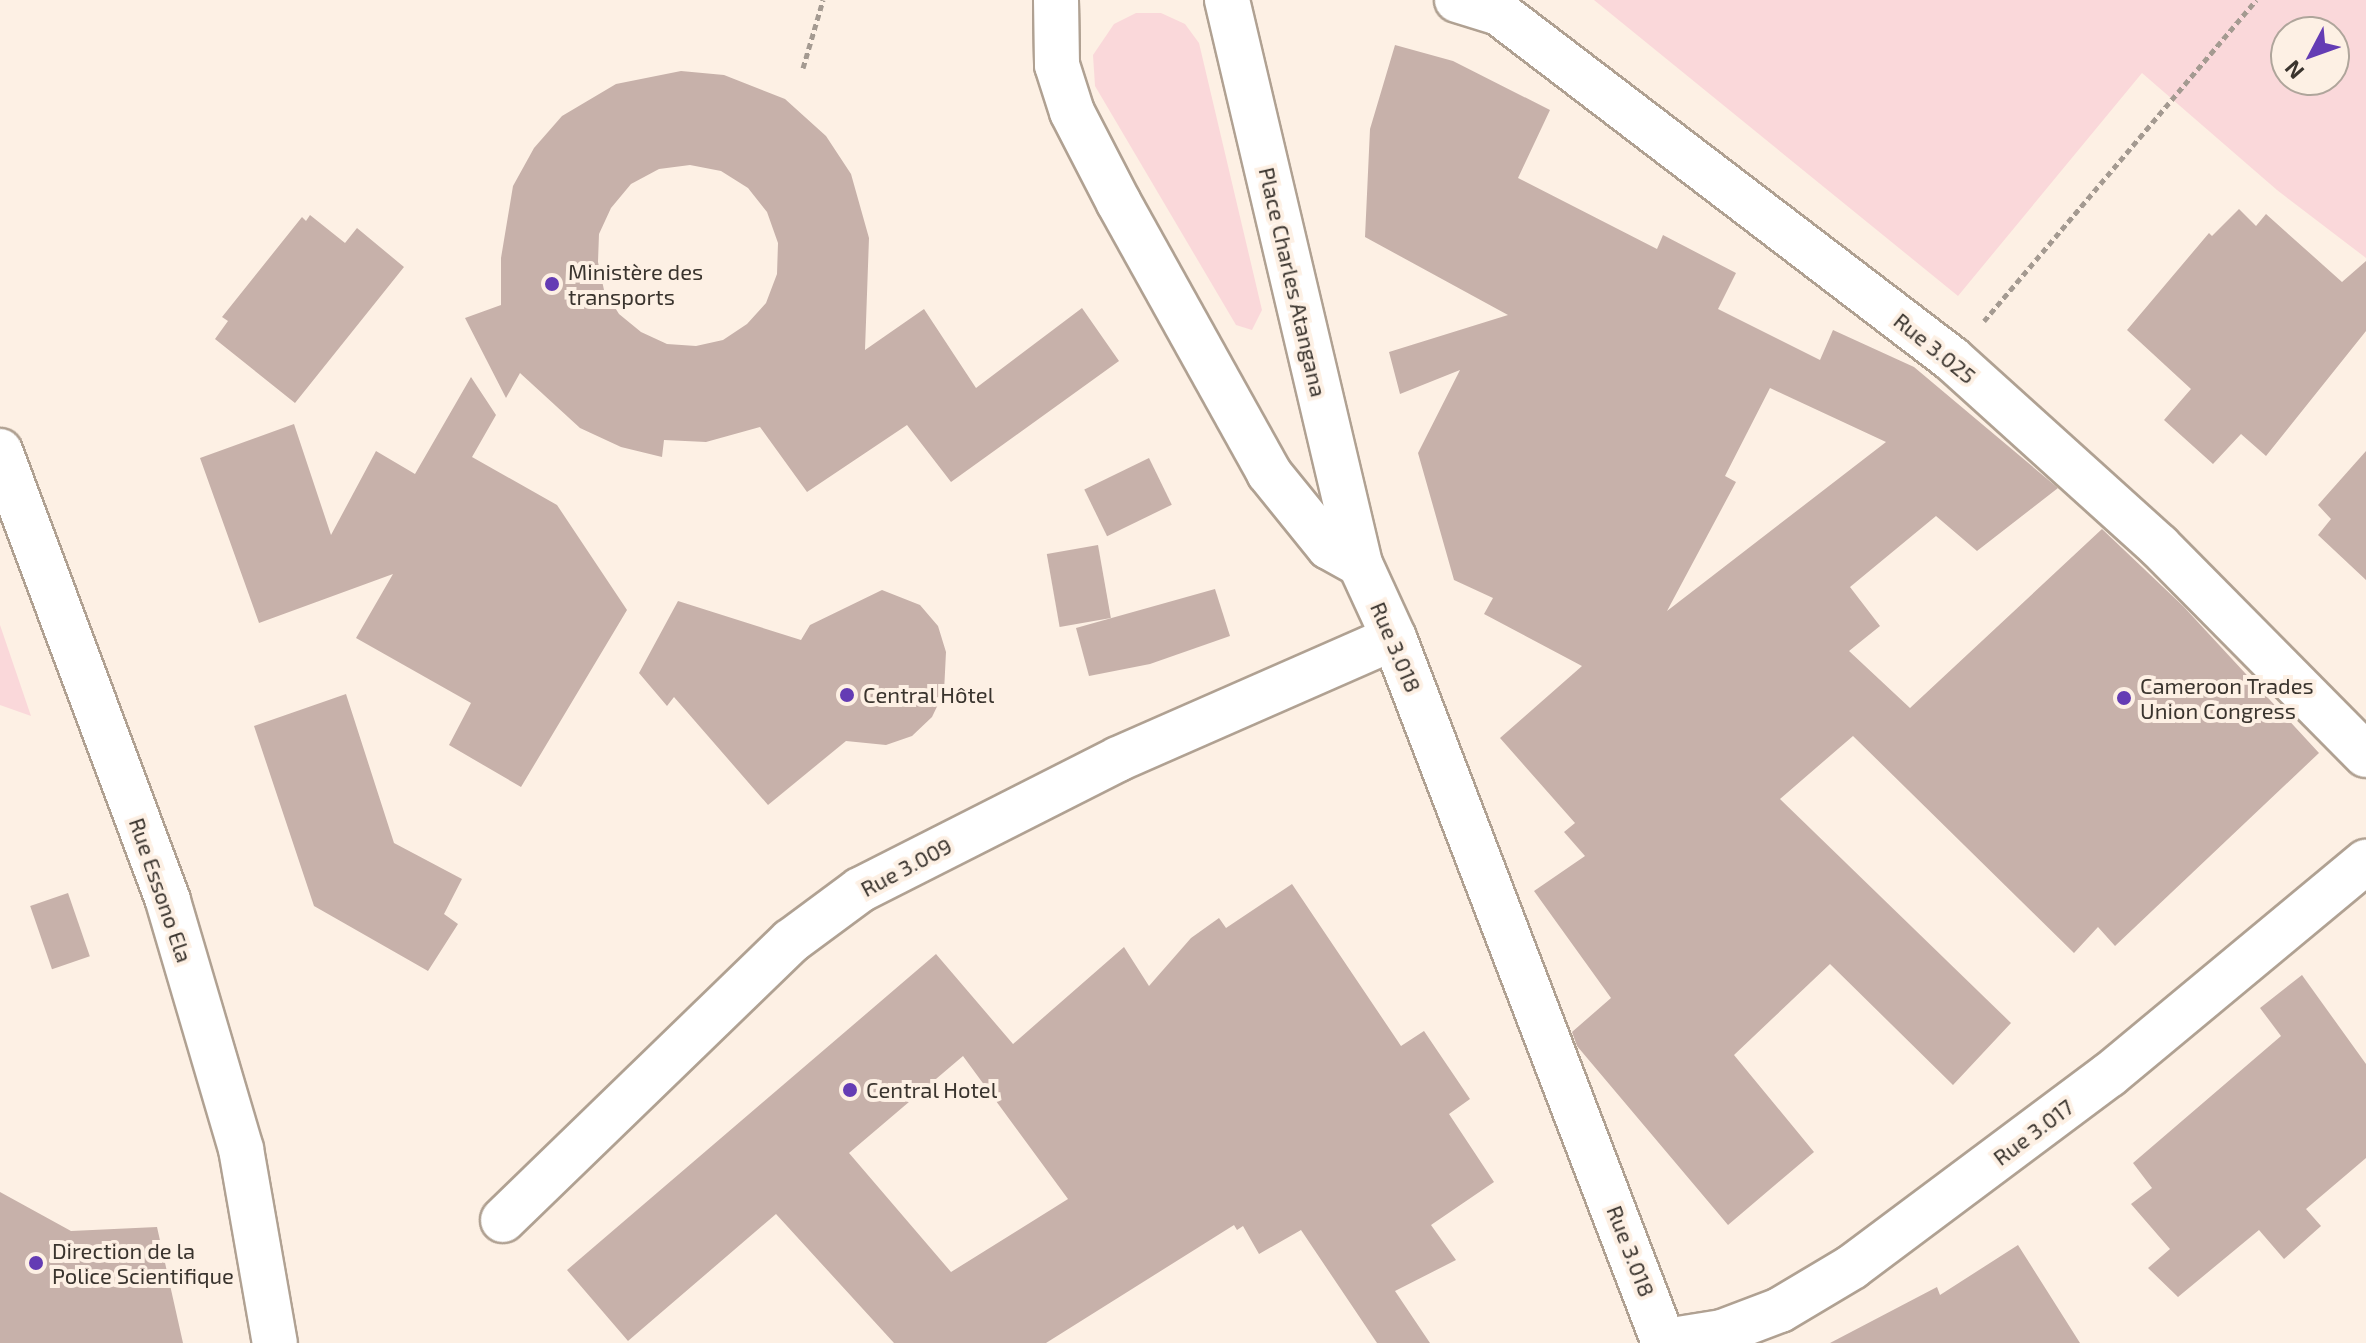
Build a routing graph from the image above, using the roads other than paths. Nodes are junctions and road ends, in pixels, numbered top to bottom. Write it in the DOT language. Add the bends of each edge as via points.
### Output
graph roads {
  1 [pos="1056,0"];
  2 [pos="1227,0"];
  3 [pos="1457,0"];
  4 [pos="0,451"];
  5 [pos="1360,564"];
  6 [pos="1394,638"];
  7 [pos="2366,755"];
  8 [pos="2366,862"];
  9 [pos="503,1220"];
  10 [pos="1665,1342"];
  11 [pos="275,1343"];
  1 -- 5 [label="street" via="1057,65 1072,112 1119,203 1269,473 1296,513 1329,547"];
  2 -- 5 [label="street, Place Charles Atangana"];
  3 -- 7 [label="street, Rue 3.025" via="1499,13 1952,359 2159,546"];
  4 -- 11 [label="street, Rue Essono Ela" via="168,901 241,1149"];
  5 -- 6 [label="street, Rue 3.018"];
  6 -- 9 [label="street, Rue 3.009" via="1118,759 860,890 791,941"];
  6 -- 10 [label="street, Rue 3.018"];
  8 -- 10 [label="street, Rue 3.017" via="2109,1075 1852,1267 1780,1310 1722,1332"];
}
